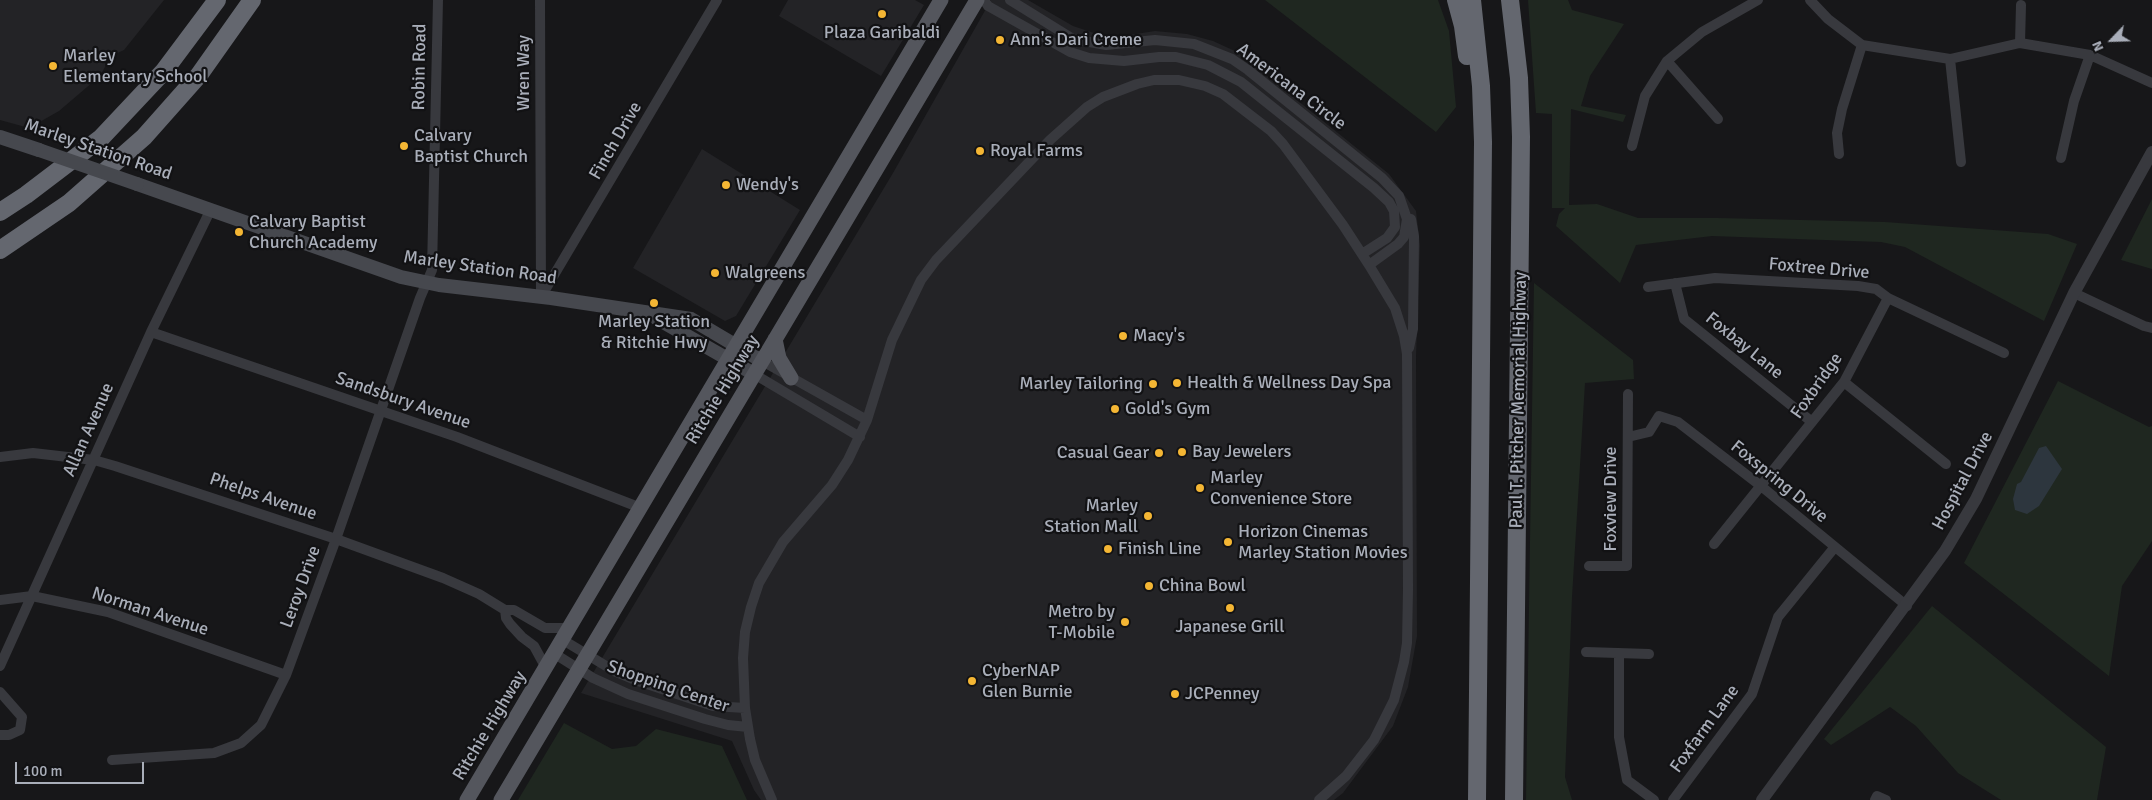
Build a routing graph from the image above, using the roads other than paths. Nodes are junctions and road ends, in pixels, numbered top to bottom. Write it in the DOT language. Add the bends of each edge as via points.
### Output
graph roads {
  1 [pos="217,0"];
  2 [pos="252,0"];
  3 [pos="438,0"];
  4 [pos="540,0"];
  5 [pos="717,0"];
  6 [pos="941,0"];
  7 [pos="977,0"];
  8 [pos="984,0"];
  9 [pos="1010,0"];
  10 [pos="1456,0"];
  11 [pos="1472,0"];
  12 [pos="1510,0"];
  13 [pos="1758,0"];
  14 [pos="1810,0"];
  15 [pos="2021,5"];
  16 [pos="2020,43"];
  17 [pos="1862,45"];
  18 [pos="2090,55"];
  19 [pos="1950,59"];
  20 [pos="1667,61"];
  21 [pos="2152,84"];
  22 [pos="1718,119"];
  23 [pos="0,137"];
  24 [pos="1632,146"];
  25 [pos="2152,152"];
  26 [pos="1839,154"];
  27 [pos="2061,158"];
  28 [pos="1961,162"];
  29 [pos="1399,196"];
  30 [pos="211,209"];
  31 [pos="0,212"];
  32 [pos="1483,232"];
  33 [pos="0,250"];
  34 [pos="1362,254"];
  35 [pos="1369,265"];
  36 [pos="427,283"];
  37 [pos="1675,283"];
  38 [pos="1648,287"];
  39 [pos="2074,293"];
  40 [pos="541,296"];
  41 [pos="1888,298"];
  42 [pos="2152,328"];
  43 [pos="151,332"];
  44 [pos="775,339"];
  45 [pos="2004,352"];
  46 [pos="733,353"];
  47 [pos="1407,354"];
  48 [pos="758,368"];
  49 [pos="791,378"];
  50 [pos="1844,382"];
  51 [pos="1628,394"];
  52 [pos="381,411"];
  53 [pos="867,420"];
  54 [pos="1812,422"];
  55 [pos="860,437"];
  56 [pos="1628,437"];
  57 [pos="0,457"];
  58 [pos="94,460"];
  59 [pos="1946,464"];
  60 [pos="1761,486"];
  61 [pos="641,508"];
  62 [pos="336,539"];
  63 [pos="1714,544"];
  64 [pos="1834,548"];
  65 [pos="1589,566"];
  66 [pos="32,596"];
  67 [pos="0,600"];
  68 [pos="1906,606"];
  69 [pos="505,610"];
  70 [pos="566,634"];
  71 [pos="1586,652"];
  72 [pos="555,654"];
  73 [pos="1619,654"];
  74 [pos="1649,654"];
  75 [pos="587,656"];
  76 [pos="0,666"];
  77 [pos="546,668"];
  78 [pos="578,670"];
  79 [pos="286,675"];
  80 [pos="0,692"];
  81 [pos="745,708"];
  82 [pos="748,727"];
  83 [pos="0,735"];
  84 [pos="112,760"];
  85 [pos="467,800"];
  86 [pos="501,800"];
  87 [pos="772,800"];
  88 [pos="1319,800"];
  89 [pos="1477,800"];
  90 [pos="1514,800"];
  91 [pos="1654,800"];
  92 [pos="1673,800"];
  93 [pos="1762,800"];
  94 [pos="1875,800"];
  95 [pos="1886,800"];
  1 -- 31 [label="highway" via="164,71 102,138"];
  2 -- 33 [label="highway" via="199,75 144,137 69,202"];
  3 -- 36 [label="street, Robin Road" via="432,270"];
  4 -- 40 [label="street, Wren Way"];
  5 -- 40 [label="street, Finch Drive"];
  6 -- 46 [label="main road, Ritchie Highway"];
  7 -- 44 [label="main road, Ritchie Highway"];
  8 -- 34 [label="street, Americana Circle" via="988,6 1070,52 1089,58 1124,61 1176,57 1208,65 1241,82 1389,202 1394,210 1395,227 1387,238"];
  9 -- 29 [label="street, Americana Circle" via="1073,39 1106,45 1175,41 1211,49 1232,59 1367,166"];
  10 -- 32 [label="highway" via="1468,65"];
  11 -- 32 [label="highway" via="1481,86"];
  12 -- 90 [label="highway, Paul T. Pitcher Memorial Highway" via="1519,78 1521,137"];
  13 -- 20 [label="street" via="1702,32"];
  14 -- 17 [label="street" via="1828,19"];
  15 -- 16 [label="street"];
  16 -- 18 [label="street"];
  16 -- 19 [label="street"];
  17 -- 19 [label="street"];
  17 -- 26 [label="street" via="1837,132"];
  18 -- 21 [label="street"];
  18 -- 27 [label="street" via="2074,101"];
  19 -- 28 [label="street"];
  20 -- 22 [label="street"];
  20 -- 24 [label="street" via="1645,96"];
  23 -- 30 [label="main road, Marley Station Road, bridge"];
  25 -- 39 [label="street, Hospital Drive"];
  29 -- 35 [label="street, Americana Circle" via="1407,219 1404,237"];
  29 -- 47 [label="street" via="1409,211 1414,236 1413,329"];
  30 -- 36 [label="main road, Marley Station Road" via="372,268"];
  30 -- 43 [label="street, Allan Avenue"];
  32 -- 89 [label="highway"];
  34 -- 35 [label="street"];
  34 -- 53 [label="street" via="1283,144 1223,94 1178,80 1154,80 1121,89 1103,97 1071,120 936,260 910,300 892,340"];
  35 -- 47 [label="street" via="1395,308"];
  36 -- 40 [label="main road, Marley Station Road"];
  36 -- 52 [label="street, Leroy Drive"];
  37 -- 38 [label="street, Foxtree Drive"];
  37 -- 41 [label="street, Foxtree Drive" via="1715,278 1858,286 1876,289"];
  37 -- 54 [label="street, Foxbay Lane" via="1684,318"];
  39 -- 42 [label="street"];
  39 -- 68 [label="street, Hospital Drive" via="1976,499 1945,551"];
  40 -- 46 [label="main road, Marley Station Road" via="647,313"];
  41 -- 45 [label="street, Foxtree Drive"];
  41 -- 50 [label="street, Foxbridge"];
  43 -- 52 [label="street, Sandsbury Avenue"];
  43 -- 58 [label="street, Allan Avenue"];
  44 -- 48 [label="main road, Ritchie Highway"];
  44 -- 49 [label="main road" via="779,358"];
  46 -- 48 [label="main road, Marley Station Road"];
  46 -- 61 [label="main road, Ritchie Highway"];
  47 -- 88 [label="street" via="1408,607 1404,662 1394,700 1374,740 1346,776"];
  48 -- 49 [label="street"];
  48 -- 55 [label="street"];
  48 -- 75 [label="main road, Ritchie Highway"];
  49 -- 53 [label="street"];
  50 -- 54 [label="street, Foxbridge"];
  50 -- 59 [label="street"];
  51 -- 56 [label="street, Foxview Drive"];
  52 -- 61 [label="street, Sandsbury Avenue" via="493,450"];
  52 -- 62 [label="street, Leroy Drive"];
  53 -- 55 [label="street"];
  54 -- 60 [label="street, Foxbridge"];
  55 -- 81 [label="street" via="832,484 783,542 760,583 745,632"];
  56 -- 60 [label="street, Foxspring Drive" via="1649,432 1660,416 1678,422"];
  56 -- 65 [label="street, Foxview Drive" via="1627,566"];
  57 -- 58 [label="street, Phelps Avenue" via="33,453"];
  58 -- 62 [label="street, Phelps Avenue"];
  58 -- 66 [label="street, Allan Avenue"];
  60 -- 63 [label="street, Foxbridge"];
  60 -- 64 [label="street, Foxspring Drive"];
  61 -- 70 [label="main road, Ritchie Highway"];
  62 -- 69 [label="street, Phelps Avenue" via="443,578"];
  62 -- 79 [label="street, Leroy Drive"];
  64 -- 68 [label="street, Foxspring Drive"];
  64 -- 92 [label="street, Foxfarm Lane" via="1778,616 1752,694"];
  66 -- 67 [label="street, Norman Avenue"];
  66 -- 76 [label="street, Allan Avenue"];
  66 -- 79 [label="street, Norman Avenue" via="108,612"];
  68 -- 93 [label="street, Hospital Drive"];
  69 -- 70 [label="street, Phelps Avenue" via="514,610 545,628"];
  69 -- 77 [label="street, Phelps Avenue" via="510,624 534,646"];
  70 -- 72 [label="main road, Ritchie Highway"];
  70 -- 75 [label="street, Shopping Center"];
  71 -- 73 [label="street"];
  72 -- 77 [label="main road, Ritchie Highway"];
  72 -- 78 [label="street, Shopping Center"];
  73 -- 74 [label="street"];
  73 -- 91 [label="street" via="1619,737 1628,780"];
  75 -- 78 [label="main road, Ritchie Highway"];
  75 -- 81 [label="street, Shopping Center" via="616,672 713,706"];
  77 -- 85 [label="main road, Ritchie Highway"];
  78 -- 82 [label="street, Shopping Center" via="628,694 705,719"];
  78 -- 86 [label="main road, Ritchie Highway"];
  79 -- 84 [label="street, Leroy Drive" via="260,725 241,742 214,752"];
  80 -- 83 [label="street" via="22,717 20,730"];
  81 -- 82 [label="street"];
  82 -- 87 [label="street" via="755,760"];
  94 -- 95 [label="street" via="1876,796"];
}
